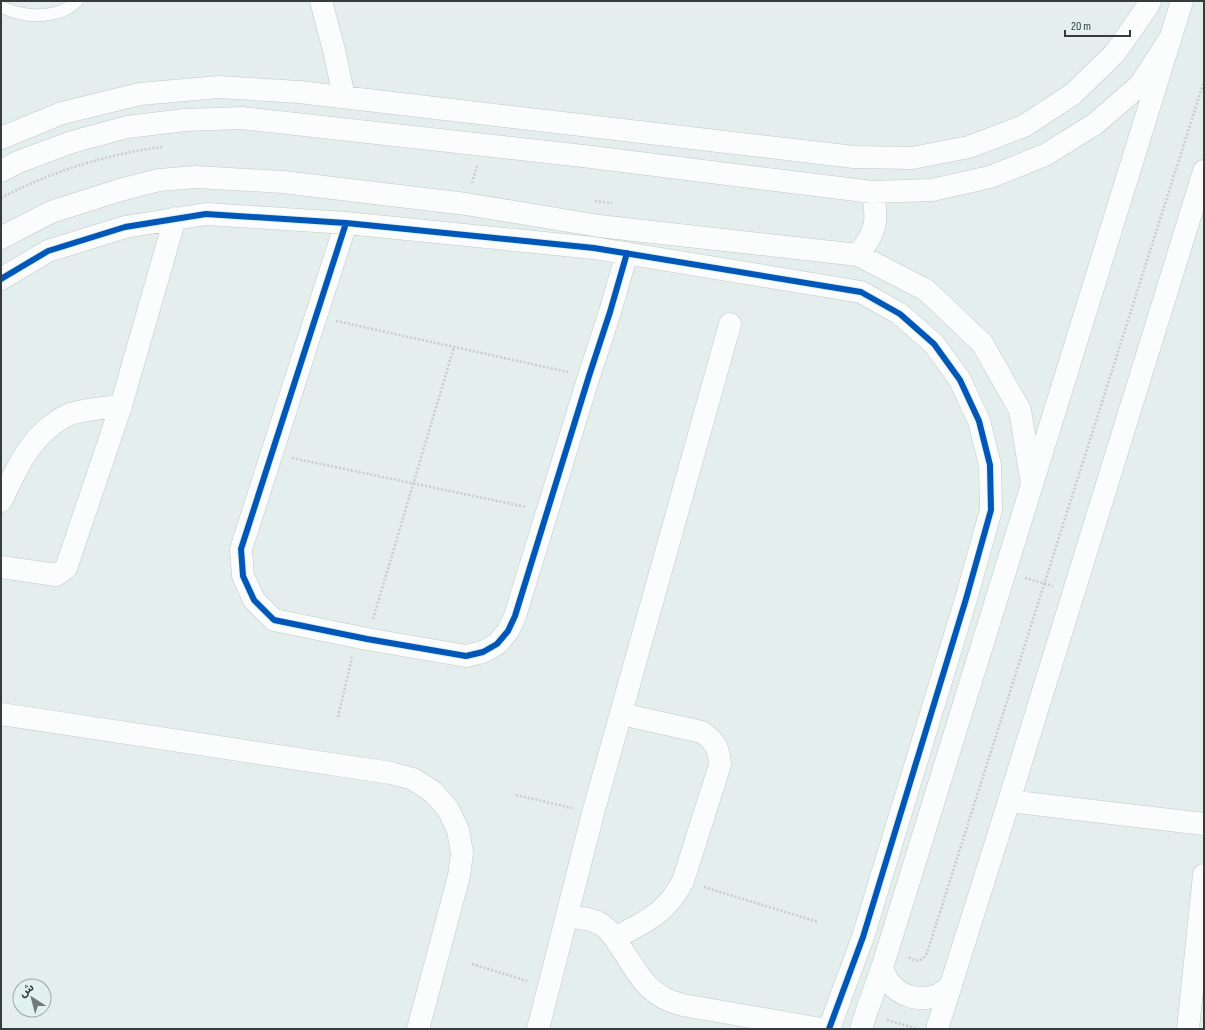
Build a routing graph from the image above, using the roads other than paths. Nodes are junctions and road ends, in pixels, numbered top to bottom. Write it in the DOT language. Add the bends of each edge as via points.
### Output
graph roads {
  1 [pos="77,1"];
  2 [pos="321,1"];
  3 [pos="1150,1"];
  4 [pos="1182,1"];
  5 [pos="1,7"];
  6 [pos="1171,37"];
  7 [pos="344,97"];
  8 [pos="591,126"];
  9 [pos="1,138"];
  10 [pos="583,156"];
  11 [pos="1,171"];
  12 [pos="1204,171"];
  13 [pos="872,192"];
  14 [pos="174,218"];
  15 [pos="346,223"];
  16 [pos="599,226"];
  17 [pos="1,238"];
  18 [pos="594,248"];
  19 [pos="627,253"];
  20 [pos="858,255"];
  21 [pos="1,279"];
  22 [pos="730,324"];
  23 [pos="121,406"];
  24 [pos="1032,484"];
  25 [pos="1,501"];
  26 [pos="1,567"];
  27 [pos="1,714"];
  28 [pos="621,714"];
  29 [pos="925,731"];
  30 [pos="953,739"];
  31 [pos="1009,801"];
  32 [pos="1204,824"];
  33 [pos="1204,875"];
  34 [pos="567,916"];
  35 [pos="615,938"];
  36 [pos="882,968"];
  37 [pos="951,986"];
  38 [pos="1198,995"];
  39 [pos="864,1021"];
  40 [pos="418,1029"];
  41 [pos="538,1029"];
  42 [pos="821,1029"];
  43 [pos="829,1029"];
  44 [pos="937,1029"];
  45 [pos="1188,1029"];
  1 -- 5 [label="lane" via="60,11 41,16 18,13"];
  2 -- 7 [label="street"];
  3 -- 8 [label="street" via="1115,53 1073,94 1024,126 969,147 912,158 854,156"];
  4 -- 6 [label="street"];
  6 -- 13 [label="street" via="1140,85 1095,124 1045,155 990,177 932,190"];
  6 -- 24 [label="street"];
  7 -- 8 [label="street"];
  7 -- 9 [label="street" via="220,87 140,94 62,113"];
  8 -- 10 [label="street"];
  10 -- 11 [label="street" via="242,118 185,120 128,127 72,142"];
  10 -- 13 [label="street"];
  12 -- 31 [label="street"];
  13 -- 20 [label="street" via="876,209 875,226 869,241"];
  14 -- 15 [label="street" via="206,214"];
  14 -- 21 [label="street" via="125,227 48,251"];
  14 -- 23 [label="street"];
  15 -- 18 [label="street"];
  15 -- 19 [label="street" via="241,549 243,576 254,600 274,620 466,656 483,652 497,644 508,631 515,616"];
  16 -- 17 [label="street" via="466,204 283,182 196,177 160,180 120,190 51,212"];
  16 -- 18 [label="street"];
  16 -- 20 [label="street"];
  18 -- 19 [label="street"];
  19 -- 29 [label="street" via="861,292 900,314 934,344 960,380 979,421 990,465 991,510"];
  20 -- 24 [label="street" via="926,290 982,343 1020,410"];
  22 -- 28 [label="street"];
  23 -- 25 [label="street" via="82,411 69,415 46,429 23,457"];
  23 -- 26 [label="street" via="66,568 56,575"];
  24 -- 30 [label="street"];
  27 -- 40 [label="street" via="391,773 413,779 433,792 448,809 458,830 462,853 459,876"];
  28 -- 34 [label="street"];
  28 -- 35 [label="street" via="702,732 710,737 716,746 720,764 677,893 661,912"];
  29 -- 30 [label="street"];
  29 -- 43 [label="street" via="863,937"];
  30 -- 36 [label="street"];
  31 -- 32 [label="street"];
  31 -- 37 [label="street"];
  33 -- 38 [label="street"];
  34 -- 35 [label="street" via="603,925"];
  34 -- 41 [label="street"];
  35 -- 42 [label="street" via="647,986 672,1002"];
  36 -- 37 [label="street" via="888,981 898,991 911,997 925,999 939,995"];
  36 -- 39 [label="street"];
  37 -- 44 [label="street"];
  38 -- 45 [label="street"];
}
